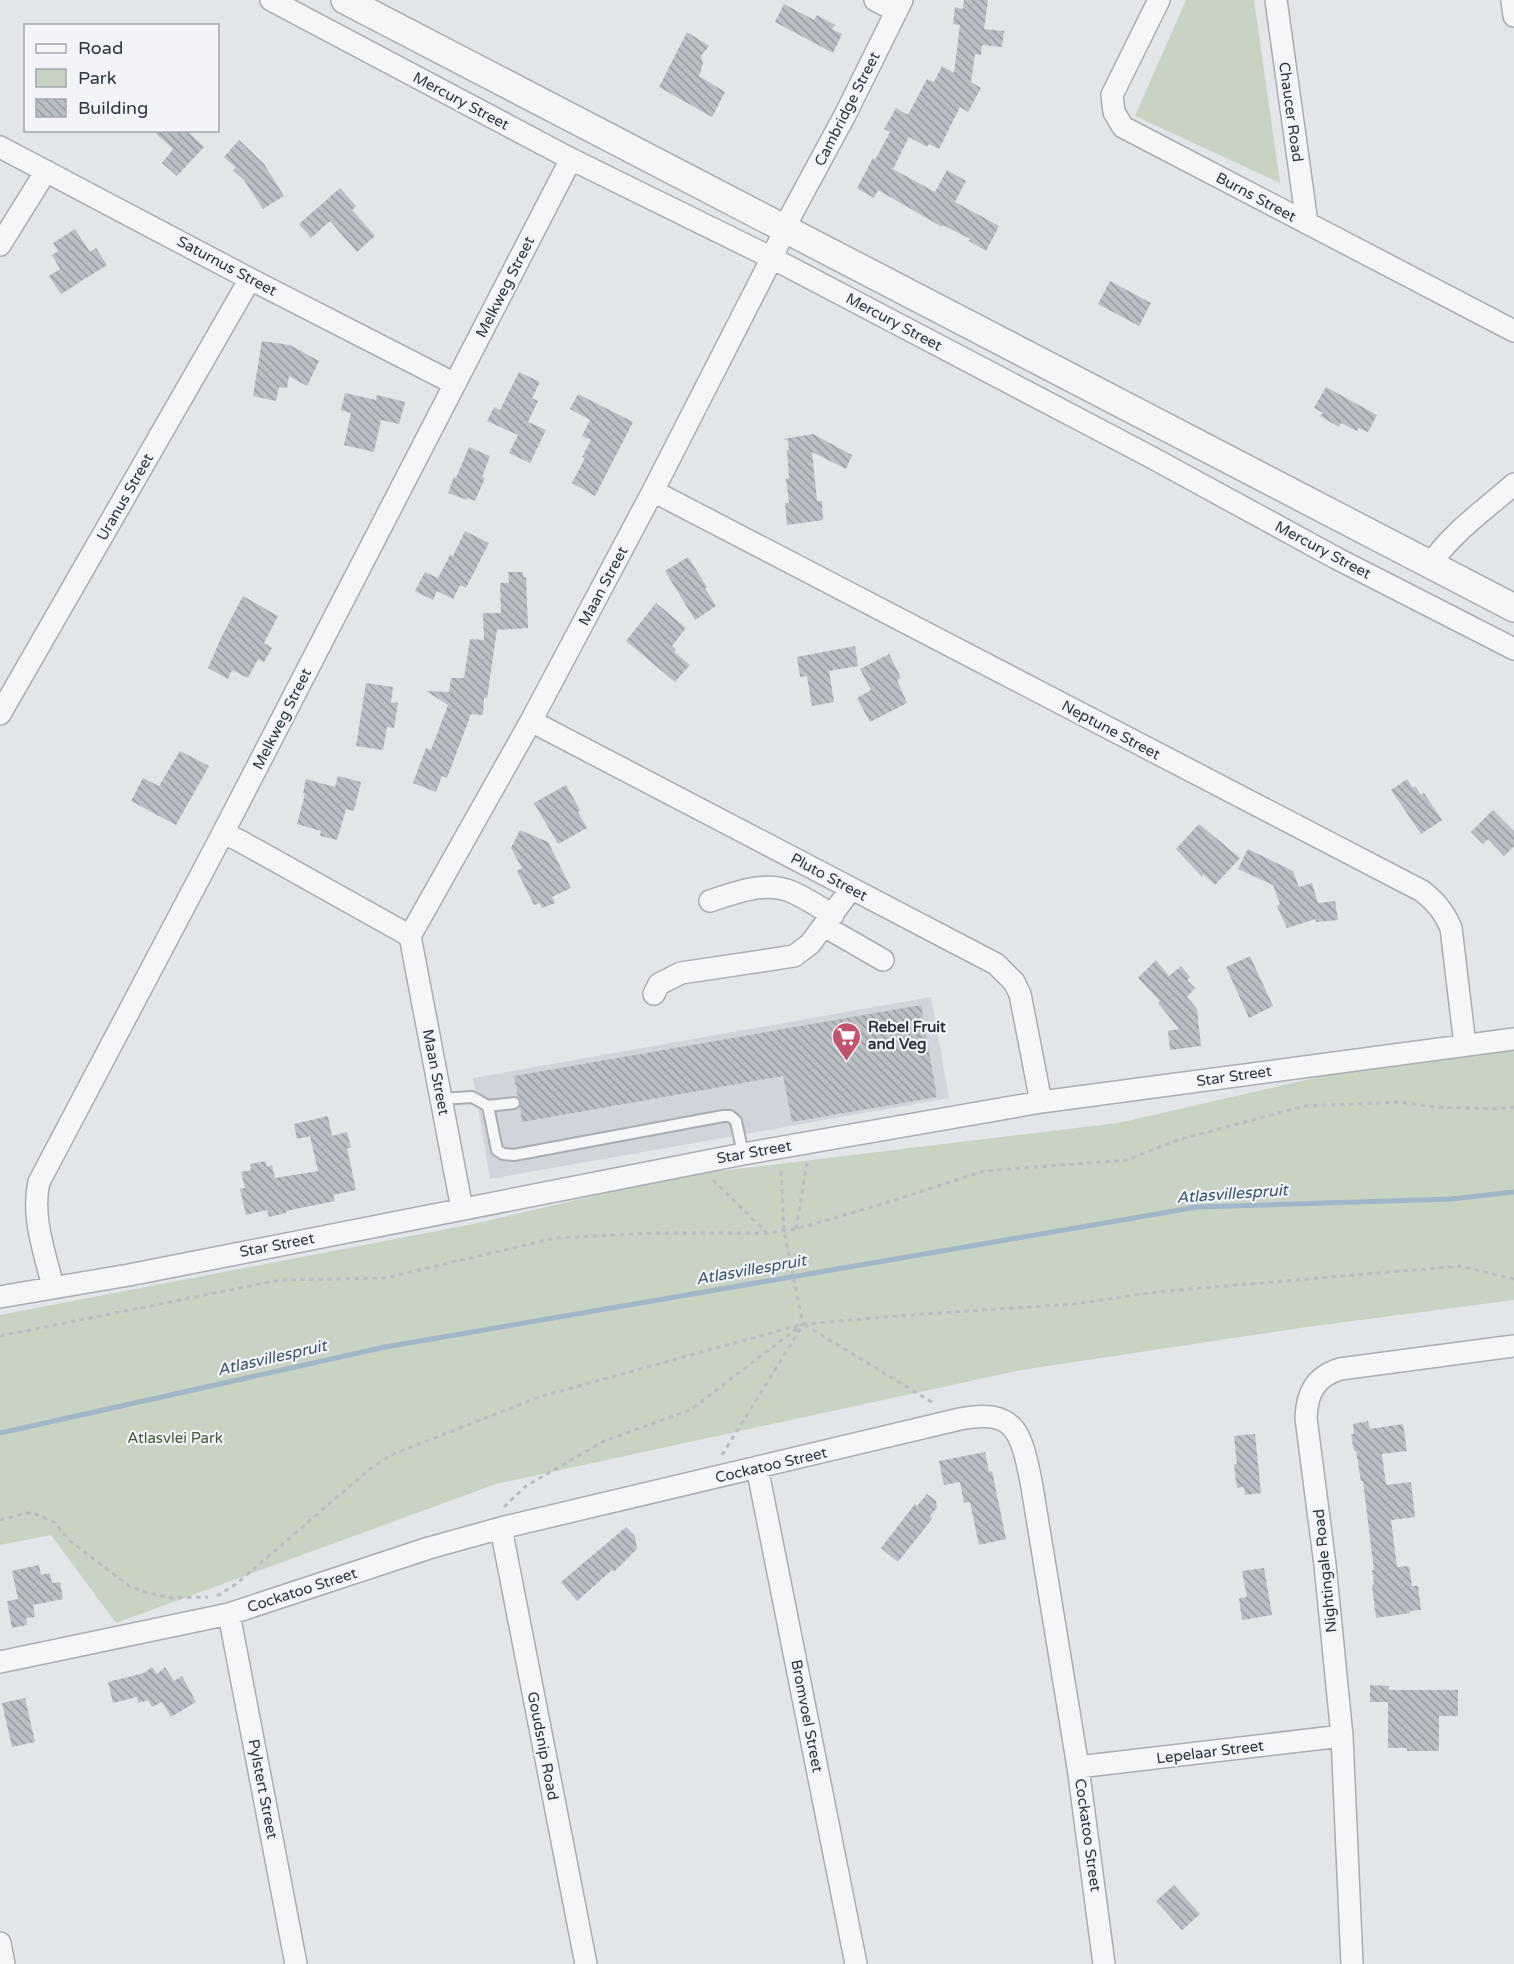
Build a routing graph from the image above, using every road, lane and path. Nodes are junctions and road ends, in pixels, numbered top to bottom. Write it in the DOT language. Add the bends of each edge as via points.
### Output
graph roads {
  1 [pos="271,0"];
  2 [pos="345,0"];
  3 [pos="369,0"];
  4 [pos="875,0"];
  5 [pos="1159,0"];
  6 [pos="1276,0"];
  7 [pos="1512,0"];
  8 [pos="899,6"];
  9 [pos="1514,16"];
  10 [pos="0,147"];
  11 [pos="571,159"];
  12 [pos="46,171"];
  13 [pos="788,223"];
  14 [pos="1307,223"];
  15 [pos="0,245"];
  16 [pos="772,258"];
  17 [pos="250,279"];
  18 [pos="1514,331"];
  19 [pos="455,384"];
  20 [pos="1514,484"];
  21 [pos="653,491"];
  22 [pos="1433,559"];
  23 [pos="1514,593"];
  24 [pos="1514,608"];
  25 [pos="1514,649"];
  26 [pos="0,714"];
  27 [pos="531,721"];
  28 [pos="223,833"];
  29 [pos="851,889"];
  30 [pos="710,901"];
  31 [pos="829,920"];
  32 [pos="410,936"];
  33 [pos="883,960"];
  34 [pos="654,994"];
  35 [pos="1514,1038"];
  36 [pos="1465,1046"];
  37 [pos="441,1099"];
  38 [pos="1041,1102"];
  39 [pos="513,1103"];
  40 [pos="488,1106"];
  41 [pos="1514,1107"];
  42 [pos="810,1142"];
  43 [pos="780,1148"];
  44 [pos="743,1154"];
  45 [pos="695,1163"];
  46 [pos="462,1209"];
  47 [pos="796,1229"];
  48 [pos="784,1231"];
  49 [pos="768,1233"];
  50 [pos="1514,1279"];
  51 [pos="53,1287"];
  52 [pos="0,1297"];
  53 [pos="803,1324"];
  54 [pos="0,1336"];
  55 [pos="1514,1346"];
  56 [pos="960,1419"];
  57 [pos="757,1467"];
  58 [pos="706,1479"];
  59 [pos="504,1507"];
  60 [pos="0,1520"];
  61 [pos="501,1528"];
  62 [pos="229,1614"];
  63 [pos="0,1662"];
  64 [pos="1342,1736"];
  65 [pos="1078,1767"];
  66 [pos="0,1943"];
  67 [pos="4,1964"];
  68 [pos="297,1964"];
  69 [pos="586,1964"];
  70 [pos="856,1964"];
  71 [pos="1104,1964"];
  72 [pos="1352,1964"];
  1 -- 11 [label="street, Mercury Street"];
  2 -- 13 [label="street"];
  3 -- 13 [label="street" via="512,72"];
  4 -- 8 [label="street"];
  5 -- 14 [label="street, Burns Street" via="1112,95 1118,121 1123,128"];
  6 -- 14 [label="street, Chaucer Road"];
  7 -- 9 [label="street"];
  8 -- 13 [label="street, Cambridge Street"];
  10 -- 12 [label="street, Saturnus Street"];
  11 -- 16 [label="street, Mercury Street"];
  11 -- 19 [label="street, Melkweg Street"];
  12 -- 15 [label="street"];
  12 -- 17 [label="street, Saturnus Street"];
  13 -- 16 [label="street, Maan Street"];
  13 -- 22 [label="street" via="896,269"];
  14 -- 18 [label="street, Burns Street"];
  16 -- 21 [label="street, Maan Street"];
  16 -- 25 [label="street, Mercury Street"];
  17 -- 19 [label="street, Saturnus Street"];
  17 -- 26 [label="street, Uranus Street"];
  19 -- 28 [label="street, Melkweg Street"];
  20 -- 22 [label="street"];
  21 -- 27 [label="street, Maan Street"];
  21 -- 36 [label="street, Neptune Street" via="1422,891 1444,912 1451,928"];
  22 -- 23 [label="street"];
  22 -- 24 [label="street"];
  27 -- 29 [label="street, Pluto Street"];
  27 -- 32 [label="street, Maan Street"];
  28 -- 32 [label="street"];
  28 -- 51 [label="street, Melkweg Street" via="39,1182 35,1200 37,1219"];
  29 -- 31 [label="street"];
  29 -- 38 [label="street, Pluto Street" via="996,963 1014,982 1020,994"];
  30 -- 31 [label="street" via="747,889 775,888 790,891"];
  31 -- 33 [label="street"];
  31 -- 34 [label="street" via="810,944 794,956 681,973 659,984"];
  32 -- 37 [label="street, Maan Street"];
  35 -- 36 [label="street, Star Street"];
  36 -- 38 [label="street, Star Street"];
  37 -- 40 [label="lane" via="472,1098"];
  37 -- 46 [label="street, Maan Street"];
  38 -- 42 [label="street, Star Street"];
  39 -- 40 [label="lane"];
  40 -- 44 [label="lane" via="497,1150 507,1155 723,1116 736,1121"];
  41 -- 47 [label="path" via="1436,1107 1399,1102 1305,1106 1174,1141 1127,1160 984,1171"];
  42 -- 43 [label="street, Star Street"];
  42 -- 47 [label="path"];
  43 -- 44 [label="street, Star Street"];
  43 -- 48 [label="path"];
  44 -- 45 [label="street, Star Street"];
  45 -- 46 [label="street, Star Street"];
  45 -- 49 [label="path"];
  46 -- 51 [label="street, Star Street"];
  47 -- 48 [label="path"];
  48 -- 49 [label="path"];
  48 -- 53 [label="path"];
  49 -- 54 [label="path" via="555,1238 385,1278 279,1280"];
  50 -- 53 [label="path" via="1460,1266 1156,1292 1074,1305"];
  51 -- 52 [label="street, Star Street"];
  53 -- 56 [label="path"];
  53 -- 58 [label="path"];
  53 -- 59 [label="path" via="690,1410 604,1441 526,1486"];
  53 -- 60 [label="path" via="539,1397 391,1455 370,1468 236,1584 215,1597 172,1598 145,1592 129,1586 70,1541 54,1522 31,1512"];
  55 -- 64 [label="street, Nightingale Road" via="1340,1369 1323,1377 1307,1400"];
  56 -- 57 [label="street, Cockatoo Street"];
  56 -- 65 [label="street, Cockatoo Street" via="999,1419 1013,1428 1024,1444"];
  57 -- 58 [label="street, Cockatoo Street"];
  57 -- 70 [label="street, Bromvoel Street"];
  58 -- 61 [label="street, Cockatoo Street"];
  61 -- 62 [label="street, Cockatoo Street"];
  61 -- 69 [label="street, Goudsnip Road"];
  62 -- 63 [label="street, Cockatoo Street"];
  62 -- 68 [label="street, Pylstert Street"];
  64 -- 65 [label="street, Lepelaar Street"];
  64 -- 72 [label="street, Nightingale Road"];
  65 -- 71 [label="street, Cockatoo Street"];
  66 -- 67 [label="street"];
}
